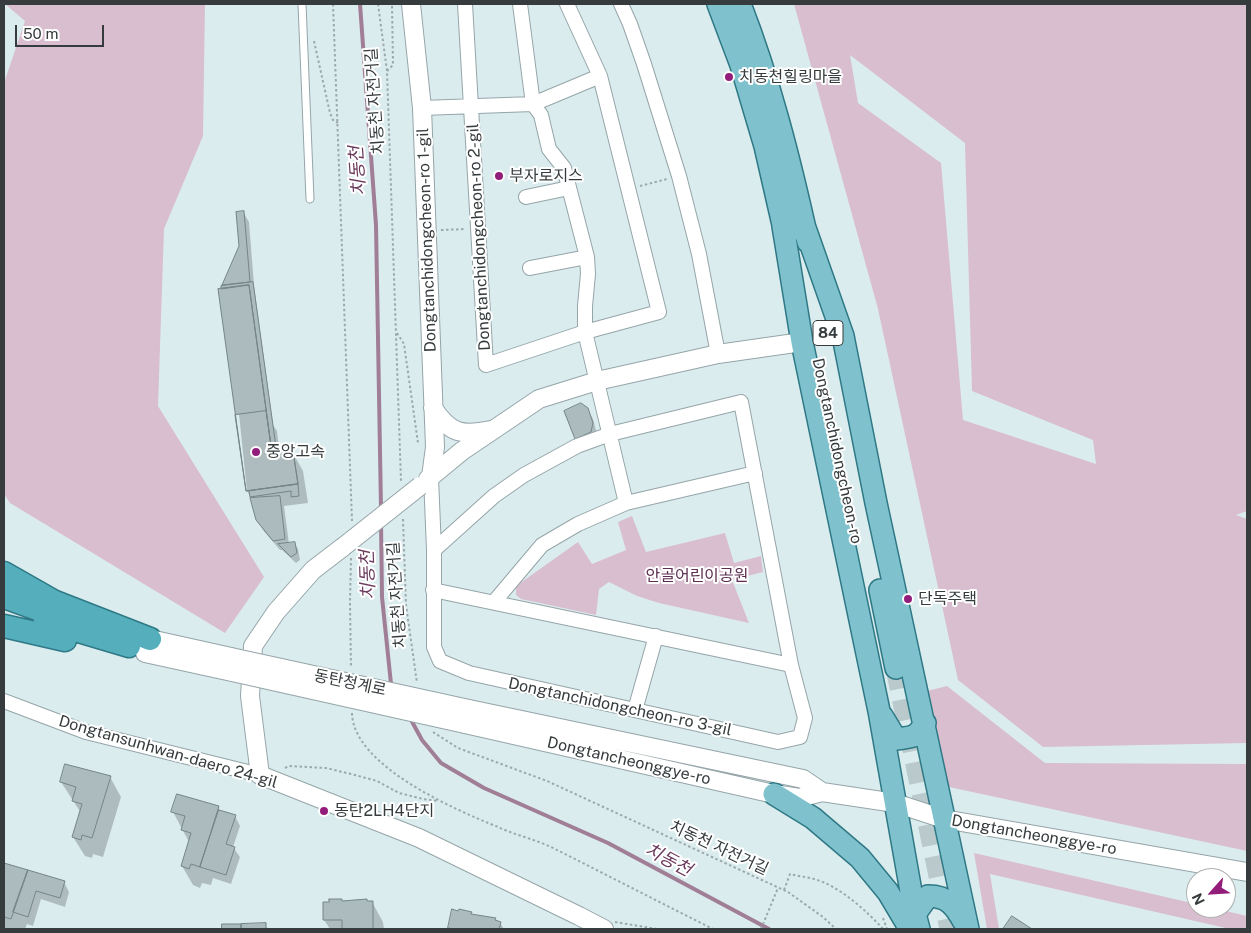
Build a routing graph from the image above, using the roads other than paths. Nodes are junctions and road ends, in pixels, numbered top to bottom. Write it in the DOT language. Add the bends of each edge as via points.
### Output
graph roads {
  1 [pos="302,4"];
  2 [pos="411,4"];
  3 [pos="466,4"];
  4 [pos="520,4"];
  5 [pos="566,4"];
  6 [pos="621,4"];
  7 [pos="718,4"];
  8 [pos="740,4"];
  9 [pos="600,76"];
  10 [pos="534,104"];
  11 [pos="471,106"];
  12 [pos="422,108"];
  13 [pos="569,188"];
  14 [pos="526,197"];
  15 [pos="310,199"];
  16 [pos="783,226"];
  17 [pos="805,228"];
  18 [pos="587,257"];
  19 [pos="530,268"];
  20 [pos="585,332"];
  21 [pos="802,342"];
  22 [pos="718,354"];
  23 [pos="597,381"];
  24 [pos="434,408"];
  25 [pos="494,429"];
  26 [pos="610,434"];
  27 [pos="754,472"];
  28 [pos="426,481"];
  29 [pos="626,503"];
  30 [pos="434,550"];
  31 [pos="4,573"];
  32 [pos="433,590"];
  33 [pos="4,597"];
  34 [pos="494,602"];
  35 [pos="4,606"];
  36 [pos="4,626"];
  37 [pos="656,636"];
  38 [pos="147,646"];
  39 [pos="791,665"];
  40 [pos="4,701"];
  41 [pos="635,710"];
  42 [pos="879,712"];
  43 [pos="467,717"];
  44 [pos="925,723"];
  45 [pos="264,777"];
  46 [pos="822,792"];
  47 [pos="774,794"];
  48 [pos="894,803"];
  49 [pos="944,819"];
  50 [pos="1247,872"];
  51 [pos="915,924"];
  52 [pos="600,927"];
  53 [pos="968,929"];
  1 -- 15 [label="lane"];
  2 -- 12 [label="street, Dongtanchidongcheon-ro 1-gil"];
  3 -- 11 [label="street, Dongtanchidongcheon-ro 2-gil"];
  4 -- 10 [label="street"];
  5 -- 9 [label="street, Dongtanchidongcheon-ro 2-gil"];
  6 -- 22 [label="street" via="644,64 679,176"];
  7 -- 16 [label="main road, Dongtanchidongcheon-ro / 84" via="741,65 765,146"];
  8 -- 17 [label="main road, Dongtanchidongcheon-ro / 84" via="758,50 784,138"];
  9 -- 10 [label="street"];
  9 -- 20 [label="street, Dongtanchidongcheon-ro 2-gil" via="659,312"];
  10 -- 11 [label="street"];
  10 -- 13 [label="street" via="541,115 549,149 564,168"];
  11 -- 12 [label="street"];
  11 -- 20 [label="street, Dongtanchidongcheon-ro 2-gil" via="486,365"];
  12 -- 24 [label="street, Dongtanchidongcheon-ro 1-gil"];
  13 -- 14 [label="street"];
  13 -- 18 [label="street"];
  16 -- 17 [label="main road, Dongtanchidongcheon-ro / 84" via="811,326 890,669 839,384"];
  16 -- 21 [label="main road"];
  17 -- 44 [label="main road" via="843,336"];
  18 -- 19 [label="street"];
  18 -- 20 [label="street"];
  20 -- 23 [label="street"];
  21 -- 22 [label="street"];
  21 -- 42 [label="main road"];
  22 -- 23 [label="street"];
  23 -- 25 [label="street" via="539,399"];
  23 -- 26 [label="street"];
  24 -- 25 [label="street" via="443,424 460,432 473,434"];
  24 -- 28 [label="street, Dongtanchidongcheon-ro 1-gil" via="435,446"];
  25 -- 28 [label="street"];
  26 -- 27 [label="street, Dongtanchidongcheon-ro 3-gil" via="741,402"];
  26 -- 29 [label="street"];
  26 -- 30 [label="street, Dongtanchidongcheon-ro 3-gil" via="578,446 524,475 494,496"];
  27 -- 29 [label="street"];
  27 -- 39 [label="street, Dongtanchidongcheon-ro 3-gil"];
  28 -- 30 [label="street, Dongtanchidongcheon-ro 3-gil"];
  28 -- 45 [label="street, bridge" via="347,551 313,570 276,612 253,646 250,696"];
  29 -- 34 [label="street" via="578,524 542,545"];
  30 -- 32 [label="street, Dongtanchidongcheon-ro 3-gil"];
  31 -- 38 [label="highway" via="55,602"];
  32 -- 34 [label="street"];
  32 -- 41 [label="street, Dongtanchidongcheon-ro 3-gil" via="434,647 440,660 469,673"];
  33 -- 38 [label="highway" via="134,638"];
  34 -- 37 [label="street"];
  35 -- 38 [label="highway" via="128,645"];
  36 -- 38 [label="highway" via="127,654"];
  37 -- 39 [label="street"];
  37 -- 41 [label="street"];
  38 -- 43 [label="street, 동탄청계로, bridge"];
  39 -- 41 [label="street, Dongtanchidongcheon-ro 3-gil" via="805,718 800,737 778,742"];
  40 -- 45 [label="street, Dongtansunhwan-daero 24-gil" via="86,732"];
  42 -- 44 [label="main road" via="896,738 919,733"];
  42 -- 48 [label="main road"];
  43 -- 46 [label="street, Dongtancheonggye-ro" via="802,778"];
  43 -- 47 [label="street, Dongtancheonggye-ro"];
  44 -- 49 [label="main road"];
  45 -- 52 [label="street, Dongtansunhwan-daero 24-gil" via="419,838"];
  46 -- 47 [label="street, Dongtancheonggye-ro" via="799,798"];
  46 -- 48 [label="street, Dongtancheonggye-ro"];
  47 -- 51 [label="main road" via="813,818 860,858"];
  48 -- 49 [label="street, Dongtancheonggye-ro"];
  48 -- 51 [label="main road"];
  49 -- 50 [label="street, Dongtancheonggye-ro"];
  49 -- 53 [label="main road"];
  51 -- 53 [label="main road" via="928,896 939,896 958,911"];
}
